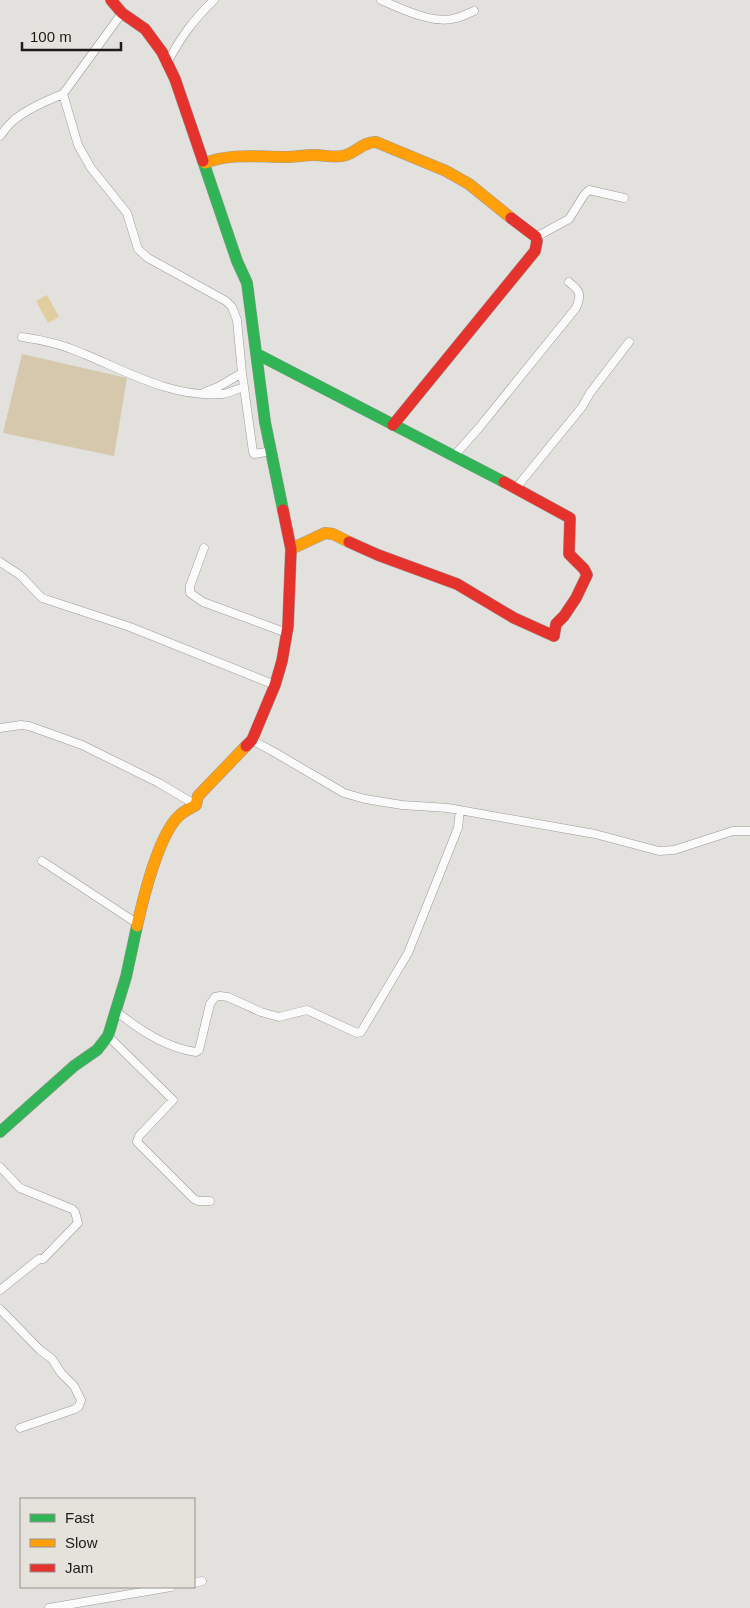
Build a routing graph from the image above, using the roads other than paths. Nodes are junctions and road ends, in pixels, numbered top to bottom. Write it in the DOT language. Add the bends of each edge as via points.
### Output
graph roads {
  1 [pos="111,0"];
  2 [pos="214,0"];
  3 [pos="381,0"];
  4 [pos="474,11"];
  5 [pos="122,13"];
  6 [pos="168,63"];
  7 [pos="63,94"];
  8 [pos="0,136"];
  9 [pos="205,163"];
  10 [pos="624,198"];
  11 [pos="536,237"];
  12 [pos="569,282"];
  13 [pos="22,336"];
  14 [pos="629,342"];
  15 [pos="257,354"];
  16 [pos="242,373"];
  17 [pos="244,386"];
  18 [pos="198,394"];
  19 [pos="393,425"];
  20 [pos="272,451"];
  21 [pos="452,457"];
  22 [pos="516,488"];
  23 [pos="204,548"];
  24 [pos="290,548"];
  25 [pos="0,562"];
  26 [pos="287,633"];
  27 [pos="275,685"];
  28 [pos="0,728"];
  29 [pos="252,740"];
  30 [pos="196,805"];
  31 [pos="460,810"];
  32 [pos="750,831"];
  33 [pos="42,861"];
  34 [pos="138,924"];
  35 [pos="116,1011"];
  36 [pos="108,1036"];
  37 [pos="0,1132"];
  38 [pos="0,1167"];
  39 [pos="210,1201"];
  40 [pos="0,1290"];
  41 [pos="0,1309"];
  42 [pos="20,1428"];
  43 [pos="164,1588"];
  44 [pos="49,1608"];
  1 -- 5 [label="street"];
  2 -- 6 [label="street" via="181,36"];
  3 -- 4 [label="street" via="412,13 440,19 456,18"];
  5 -- 6 [label="street" via="145,29"];
  5 -- 7 [label="street"];
  6 -- 9 [label="street"];
  7 -- 8 [label="street" via="20,115"];
  7 -- 16 [label="street" via="78,145 126,214 138,249 232,307 237,320"];
  9 -- 11 [label="street" via="218,158 254,155 340,157 351,154 367,142 376,142 469,184"];
  9 -- 15 [label="street" via="247,283"];
  10 -- 11 [label="street" via="589,190 569,219"];
  11 -- 19 [label="street" via="535,251"];
  12 -- 21 [label="street" via="580,294 576,308"];
  13 -- 18 [label="street" via="48,341 173,390"];
  14 -- 22 [label="street" via="582,407"];
  15 -- 19 [label="street"];
  15 -- 20 [label="street"];
  16 -- 17 [label="street"];
  16 -- 18 [label="street"];
  17 -- 18 [label="street" via="224,394"];
  17 -- 20 [label="street" via="253,452"];
  19 -- 21 [label="street"];
  20 -- 24 [label="street"];
  21 -- 22 [label="street"];
  22 -- 24 [label="street" via="570,518 569,554 587,572 576,598 556,624 554,636 514,618 457,584 378,555 333,534 324,533"];
  23 -- 26 [label="street" via="190,593 203,602"];
  24 -- 26 [label="street"];
  25 -- 27 [label="street" via="20,575 42,598 130,628"];
  26 -- 27 [label="street"];
  27 -- 29 [label="street"];
  28 -- 30 [label="street" via="29,726 82,745 160,783"];
  29 -- 30 [label="street" via="198,796"];
  29 -- 31 [label="street" via="344,793 374,801"];
  30 -- 34 [label="street" via="180,815 167,834 145,892"];
  31 -- 32 [label="street" via="594,834 659,851 674,850 733,831"];
  31 -- 35 [label="street" via="458,828 408,953 361,1032 307,1010 280,1018 220,996 210,1004 196,1052 145,1034"];
  33 -- 34 [label="street"];
  34 -- 35 [label="street"];
  35 -- 36 [label="street"];
  36 -- 37 [label="street" via="97,1050 74,1066"];
  36 -- 39 [label="street" via="173,1100 139,1136 138,1142 194,1199"];
  38 -- 40 [label="street" via="20,1188 72,1209 78,1223 43,1259"];
  41 -- 42 [label="street" via="52,1359 81,1400 75,1409"];
  43 -- 44 [label="street"];
}
